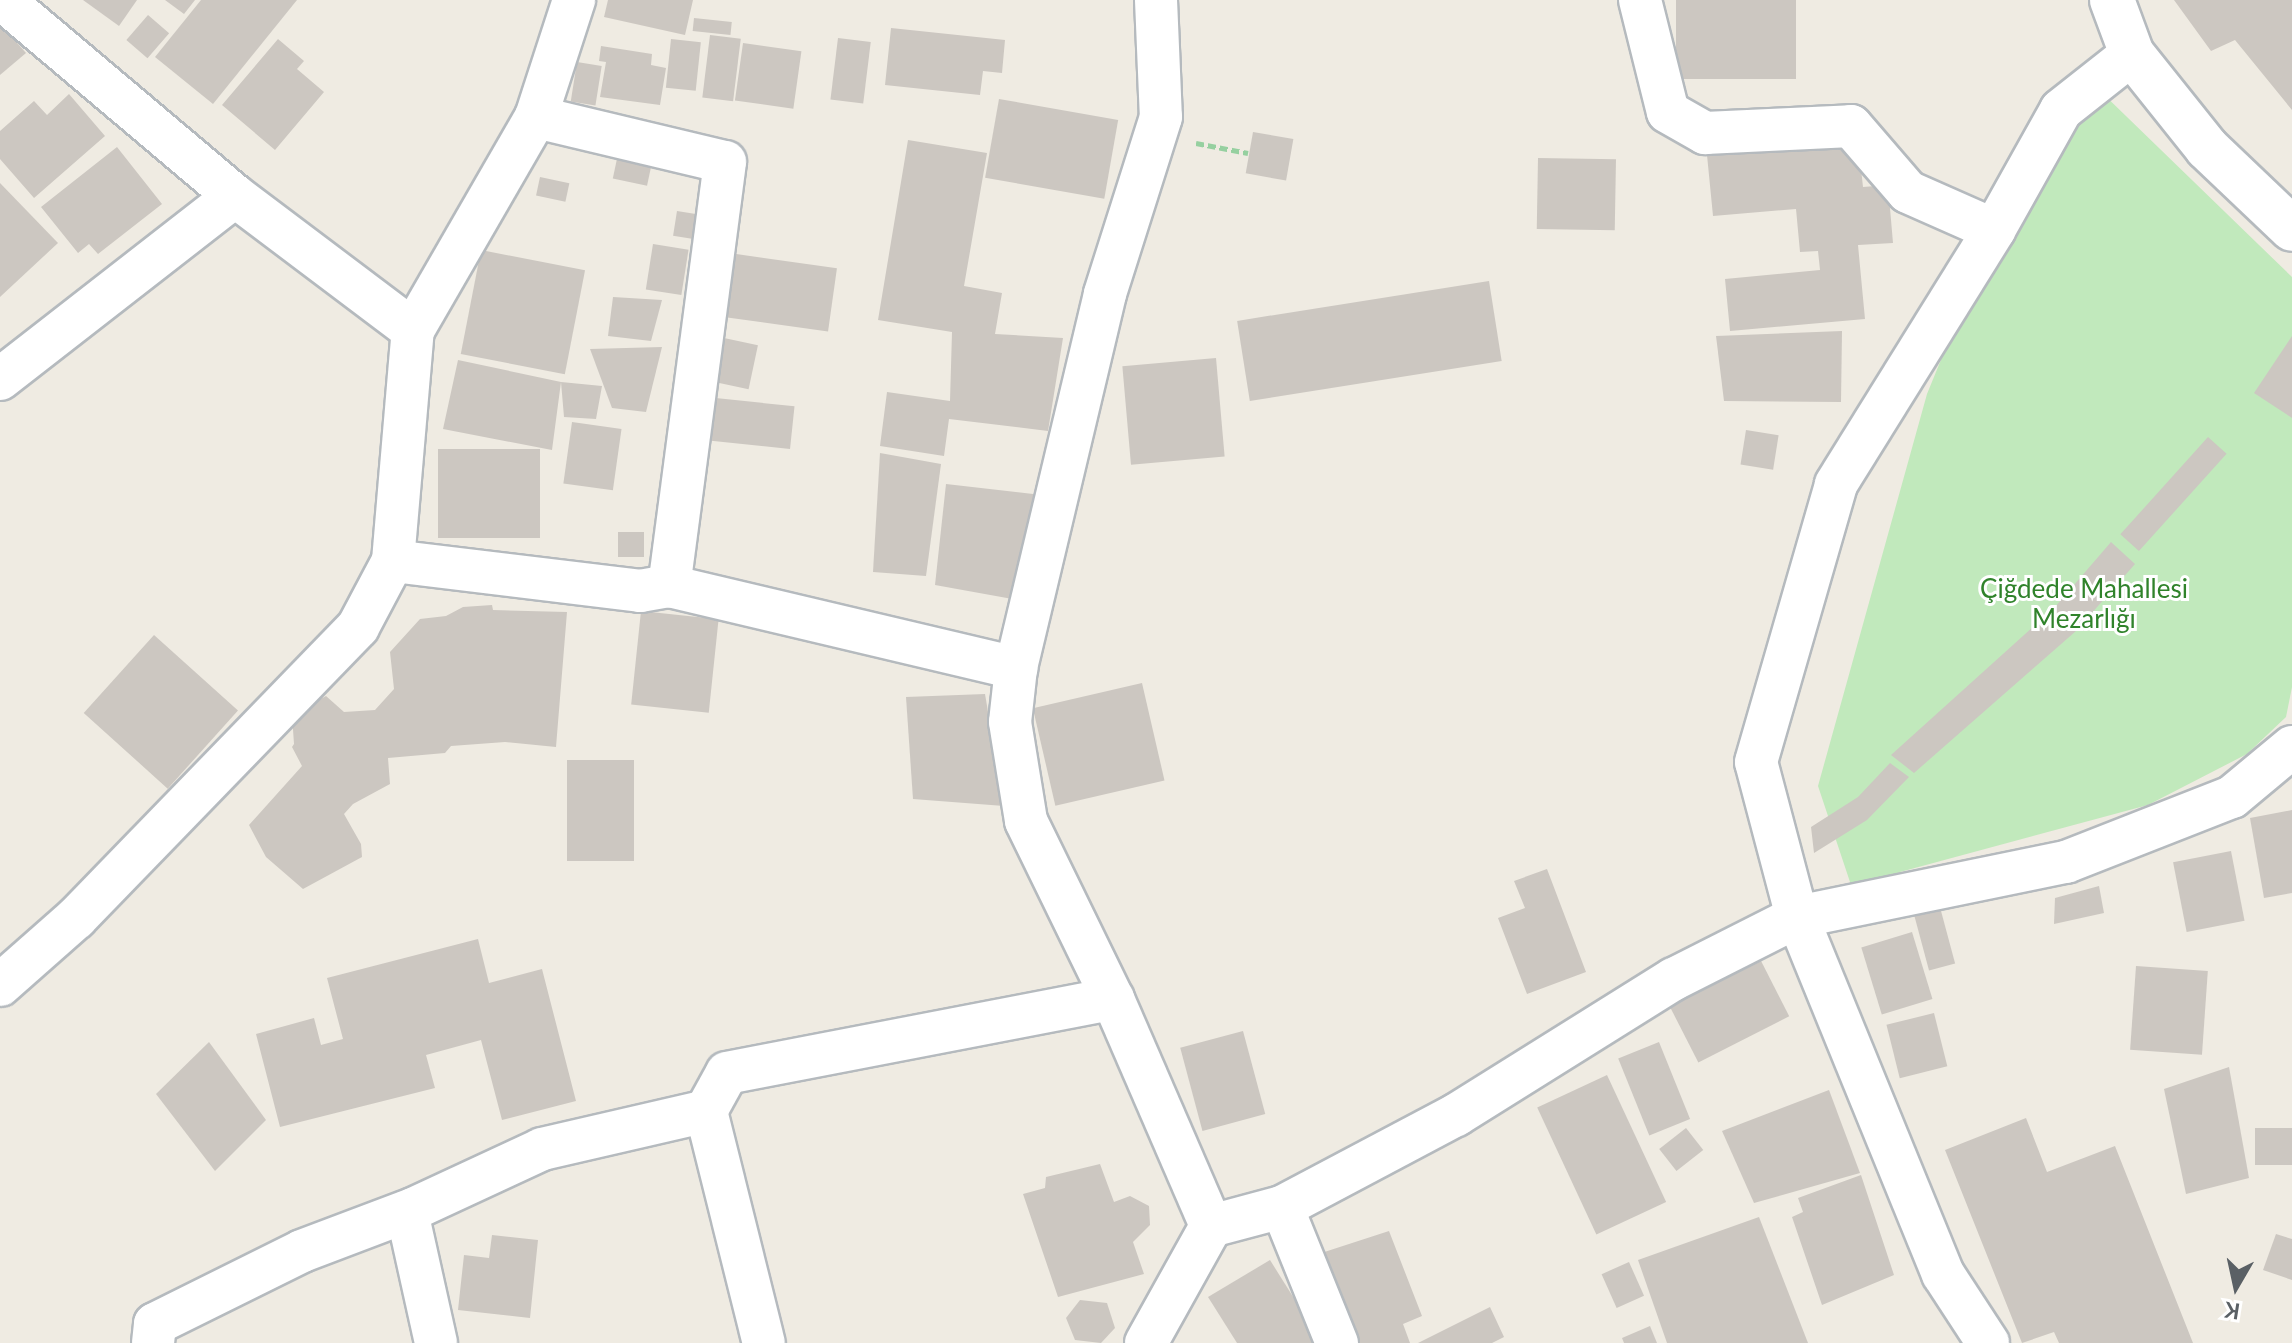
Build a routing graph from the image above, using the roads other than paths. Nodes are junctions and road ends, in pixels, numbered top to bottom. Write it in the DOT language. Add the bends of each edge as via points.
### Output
graph roads {
  1 [pos="3,0"];
  2 [pos="574,0"];
  3 [pos="1156,0"];
  4 [pos="1640,0"];
  5 [pos="2112,0"];
  6 [pos="2132,54"];
  7 [pos="536,117"];
  8 [pos="235,196"];
  9 [pos="2292,229"];
  10 [pos="1994,230"];
  11 [pos="413,330"];
  12 [pos="0,379"];
  13 [pos="393,561"];
  14 [pos="669,586"];
  15 [pos="1016,668"];
  16 [pos="2292,747"];
  17 [pos="1797,917"];
  18 [pos="0,985"];
  19 [pos="1113,999"];
  20 [pos="706,1111"];
  21 [pos="1282,1207"];
  22 [pos="407,1212"];
  23 [pos="1211,1226"];
  24 [pos="153,1343"];
  25 [pos="436,1343"];
  26 [pos="764,1343"];
  27 [pos="1146,1343"];
  28 [pos="1337,1343"];
  29 [pos="1988,1343"];
  1 -- 8 [label="street"];
  2 -- 7 [label="street"];
  3 -- 15 [label="street" via="1161,117 1105,294"];
  4 -- 10 [label="street" via="1668,112 1705,133 1851,126 1908,192"];
  5 -- 6 [label="street"];
  6 -- 9 [label="street" via="2207,148"];
  6 -- 10 [label="street" via="2061,110"];
  7 -- 11 [label="street"];
  7 -- 14 [label="street" via="725,162"];
  8 -- 11 [label="street"];
  8 -- 12 [label="street"];
  10 -- 17 [label="street" via="1836,484 1823,528 1756,762"];
  11 -- 13 [label="street"];
  13 -- 14 [label="street" via="640,591"];
  13 -- 18 [label="street" via="358,627 87,907"];
  14 -- 15 [label="street"];
  15 -- 19 [label="street" via="1010,722 1026,821"];
  16 -- 17 [label="street" via="2232,797 2066,862"];
  17 -- 21 [label="street" via="1674,979 1456,1115"];
  17 -- 29 [label="street" via="1943,1274"];
  19 -- 20 [label="street" via="727,1073"];
  19 -- 23 [label="street"];
  20 -- 22 [label="street" via="542,1149"];
  20 -- 26 [label="street"];
  21 -- 23 [label="street"];
  21 -- 28 [label="street"];
  22 -- 24 [label="street" via="302,1251 155,1324"];
  22 -- 25 [label="street"];
  23 -- 27 [label="street"];
}
